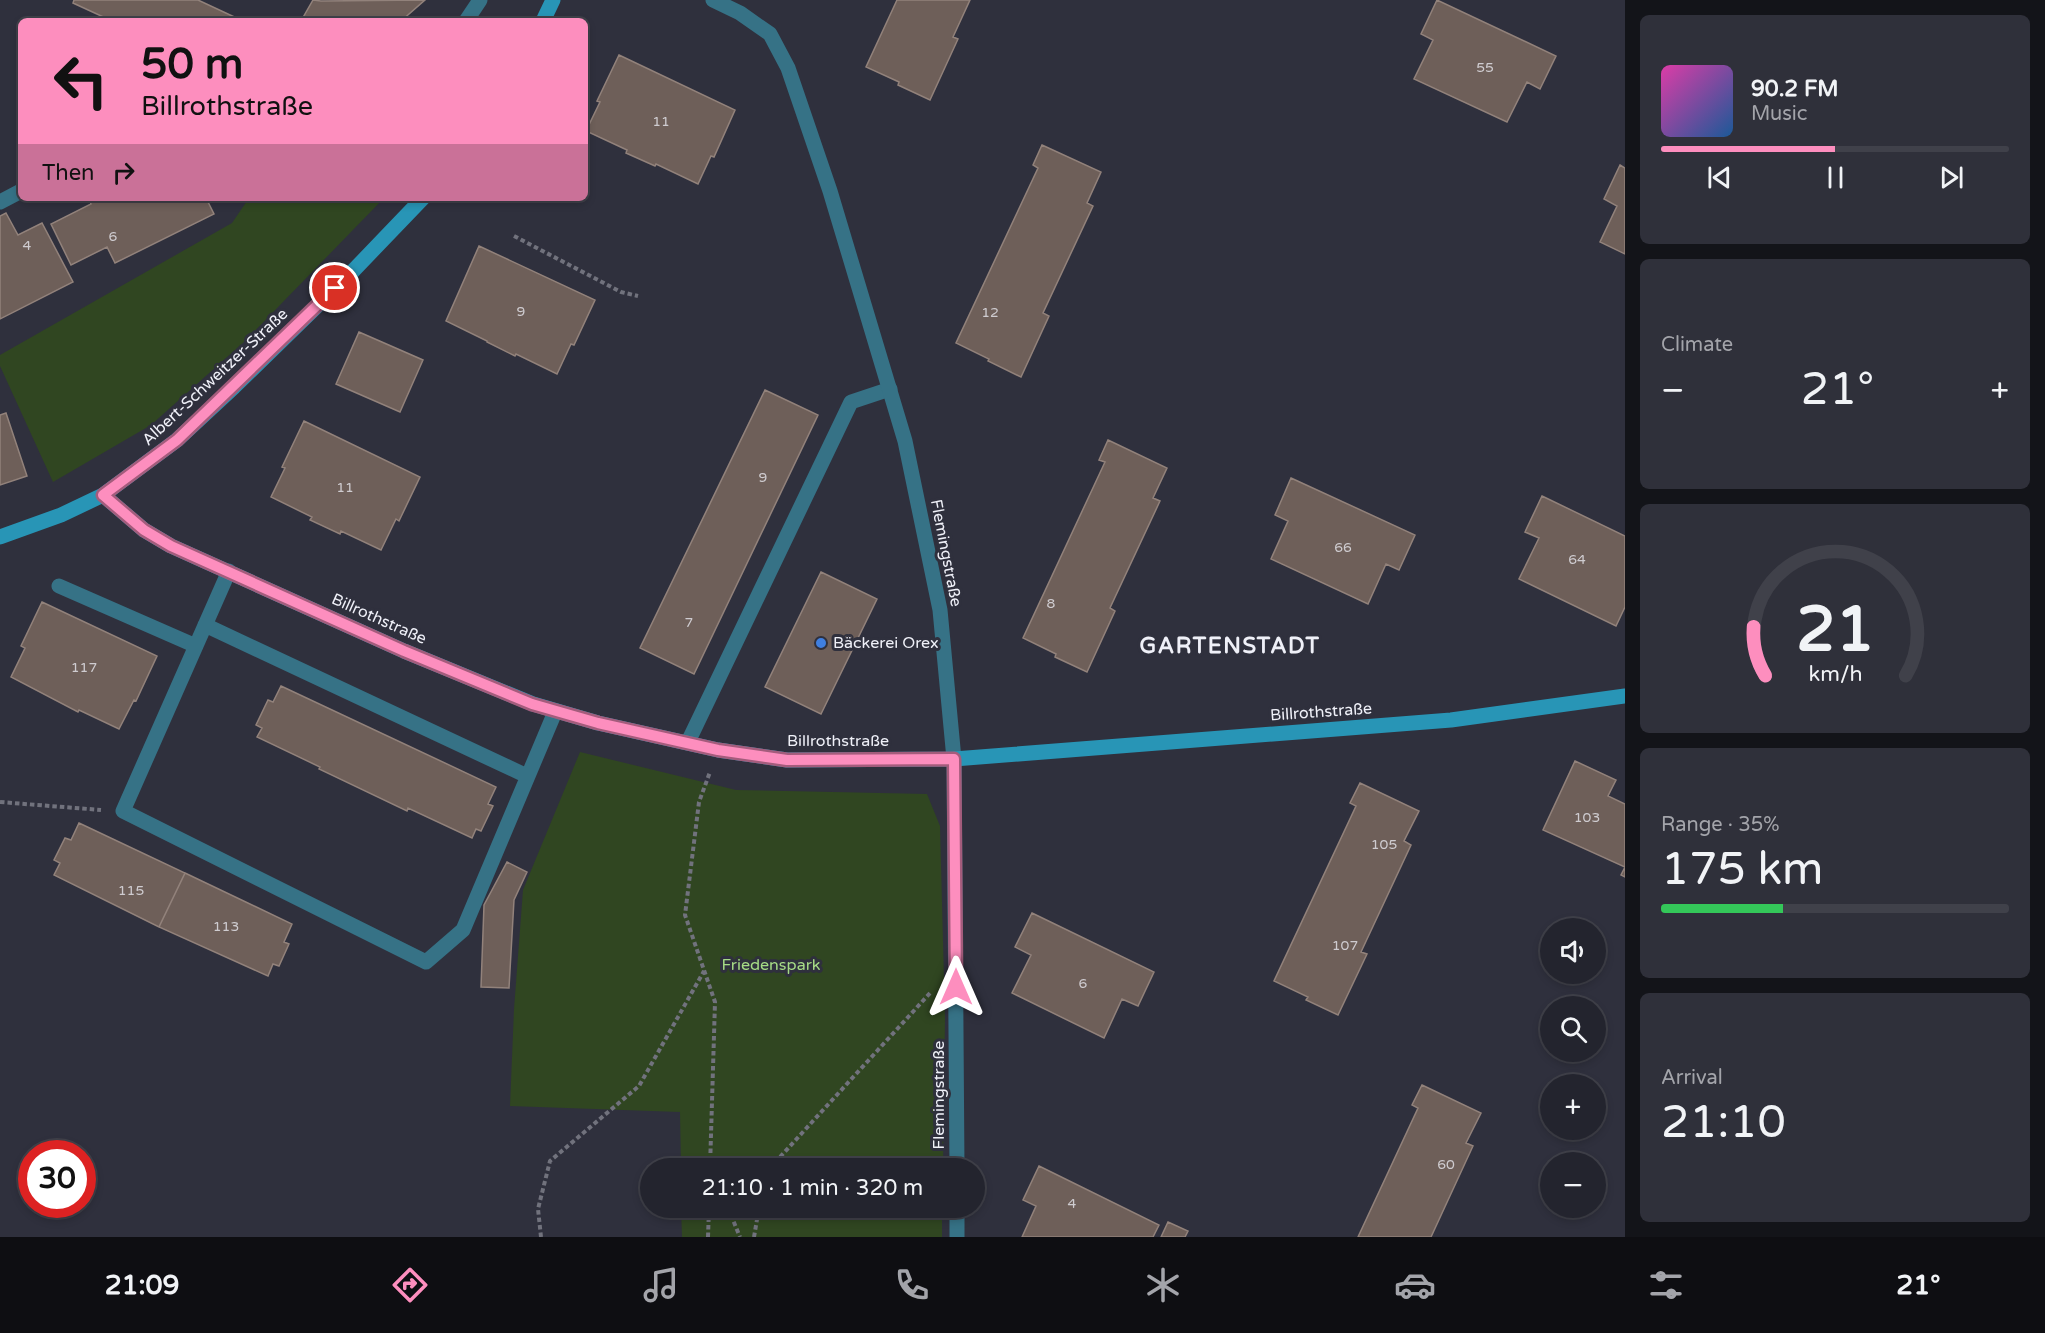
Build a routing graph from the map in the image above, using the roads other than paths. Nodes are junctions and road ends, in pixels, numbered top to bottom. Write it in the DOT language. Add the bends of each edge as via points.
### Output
graph roads {
  1 [pos="480,0"];
  2 [pos="553,0"];
  3 [pos="713,0"];
  4 [pos="468,18"];
  5 [pos="544,18"];
  6 [pos="18,193"];
  7 [pos="420,201"];
  8 [pos="0,202"];
  9 [pos="890,389"];
  10 [pos="103,495"];
  11 [pos="0,537"];
  12 [pos="229,571"];
  13 [pos="59,586"];
  14 [pos="205,625"];
  15 [pos="196,646"];
  16 [pos="1625,696"];
  17 [pos="555,712"];
  18 [pos="688,742"];
  19 [pos="954,759"];
  20 [pos="527,776"];
  21 [pos="957,1158"];
  22 [pos="957,1218"];
  23 [pos="957,1237"];
  1 -- 4 [label="street"];
  2 -- 5 [label="street"];
  3 -- 9 [label="street, Flemingstraße" via="770,34 788,68"];
  6 -- 8 [label="street"];
  7 -- 10 [label="street, Albert-Schweitzer-Straße" via="177,440"];
  9 -- 18 [label="street" via="850,402"];
  9 -- 19 [label="street, Flemingstraße" via="905,441 940,610"];
  10 -- 11 [label="street, Albert-Schweitzer-Straße" via="62,515"];
  10 -- 12 [label="street, Billrothstraße" via="144,530"];
  12 -- 14 [label="street"];
  12 -- 17 [label="street, Billrothstraße" via="404,651"];
  13 -- 15 [label="street"];
  14 -- 15 [label="street"];
  14 -- 20 [label="street"];
  15 -- 20 [label="street" via="123,811 426,962 463,930"];
  16 -- 19 [label="street, Billrothstraße" via="1451,720"];
  17 -- 18 [label="street, Billrothstraße"];
  17 -- 20 [label="street"];
  18 -- 19 [label="street, Billrothstraße" via="787,760"];
  19 -- 21 [label="street, Flemingstraße"];
  22 -- 23 [label="street"];
}
